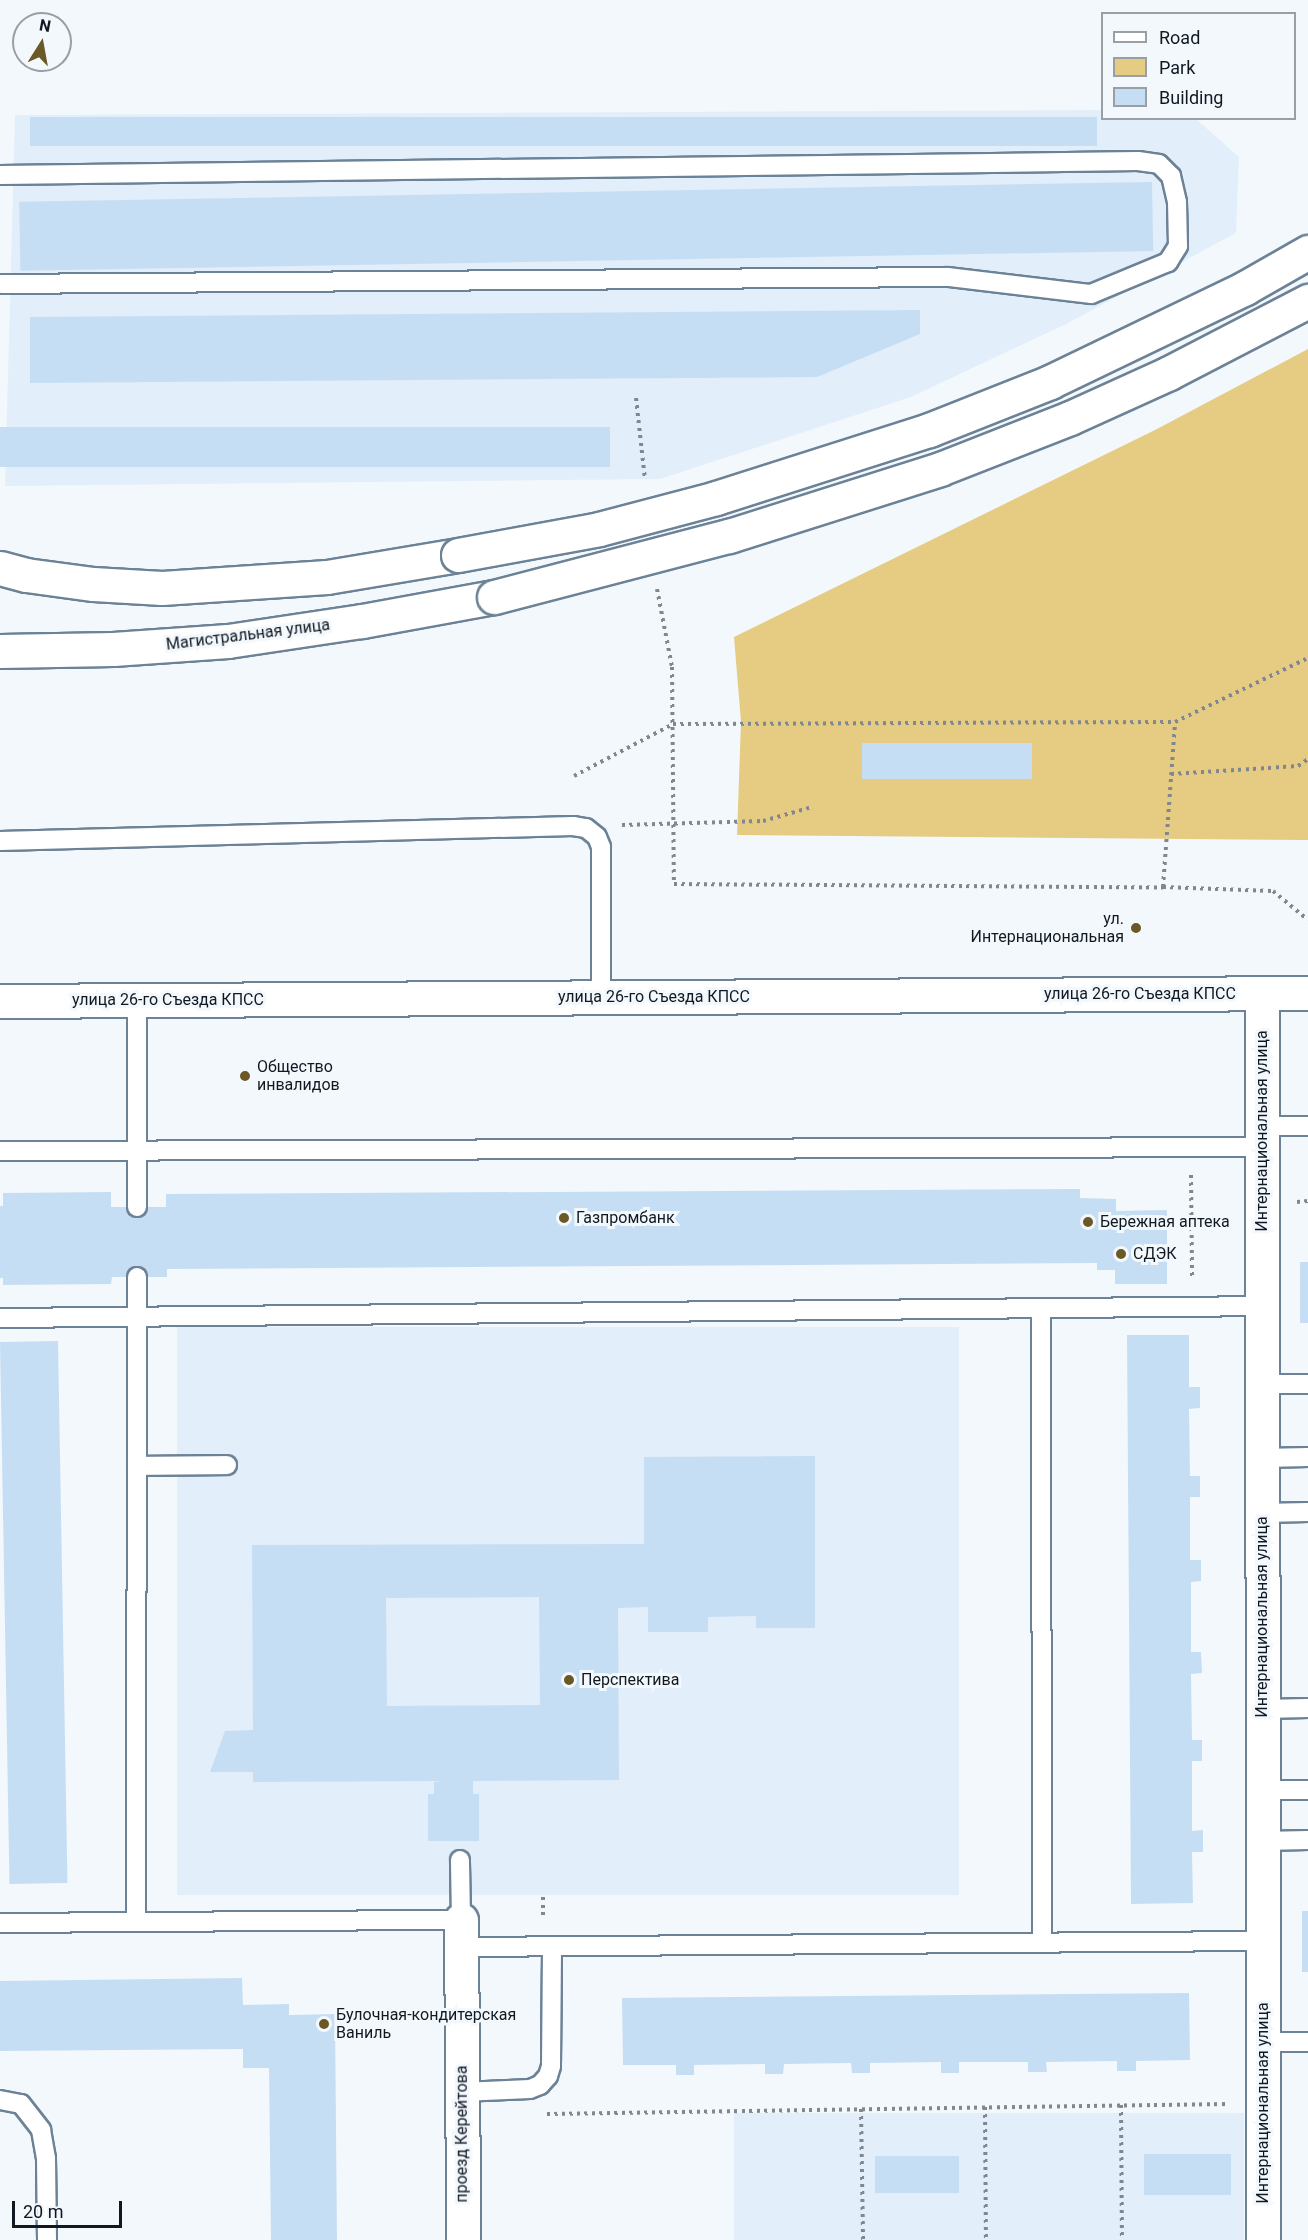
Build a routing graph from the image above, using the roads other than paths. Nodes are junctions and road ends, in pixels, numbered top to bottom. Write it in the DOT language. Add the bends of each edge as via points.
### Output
graph roads {
  1 [pos="0,175"];
  2 [pos="1308,252"];
  3 [pos="1,284"];
  4 [pos="1308,301"];
  5 [pos="0,568"];
  6 [pos="0,651"];
  7 [pos="0,841"];
  8 [pos="1262,993"];
  9 [pos="1308,993"];
  10 [pos="601,997"];
  11 [pos="137,1000"];
  12 [pos="0,1001"];
  13 [pos="1308,1126"];
  14 [pos="1262,1136"];
  15 [pos="0,1151"];
  16 [pos="137,1151"];
  17 [pos="137,1206"];
  18 [pos="137,1277"];
  19 [pos="1262,1306"];
  20 [pos="1041,1308"];
  21 [pos="137,1317"];
  22 [pos="0,1318"];
  23 [pos="1262,1384"];
  24 [pos="1308,1384"];
  25 [pos="1308,1457"];
  26 [pos="1262,1458"];
  27 [pos="227,1465"];
  28 [pos="137,1466"];
  29 [pos="1262,1512"];
  30 [pos="1308,1512"];
  31 [pos="1308,1708"];
  32 [pos="1263,1709"];
  33 [pos="1263,1790"];
  34 [pos="1308,1790"];
  35 [pos="1308,1840"];
  36 [pos="1263,1841"];
  37 [pos="460,1860"];
  38 [pos="136,1922"];
  39 [pos="0,1923"];
  40 [pos="461,1933"];
  41 [pos="1263,1941"];
  42 [pos="1042,1943"];
  43 [pos="552,1946"];
  44 [pos="1263,2042"];
  45 [pos="1308,2042"];
  46 [pos="462,2092"];
  47 [pos="0,2100"];
  48 [pos="46,2240"];
  49 [pos="463,2240"];
  50 [pos="1263,2240"];
  1 -- 3 [label="lane" via="1138,161 1159,164 1171,176 1177,202 1178,246 1168,262 1091,294 948,277"];
  2 -- 5 [label="main road, bridge" via="1245,288 1071,372 929,430 716,498 600,530 327,577 162,588 93,584"];
  4 -- 6 [label="main road, Магистральная улица, bridge" via="1169,373 1070,418 940,469 729,536 494,597 362,621 228,641"];
  7 -- 10 [label="lane" via="586,828 597,837 601,847"];
  8 -- 9 [label="main road, улица 26-го Съезда КПСС"];
  8 -- 10 [label="main road, улица 26-го Съезда КПСС"];
  8 -- 14 [label="main road, Интернациональная улица"];
  10 -- 11 [label="main road, улица 26-го Съезда КПСС"];
  11 -- 12 [label="main road, улица 26-го Съезда КПСС"];
  11 -- 16 [label="lane"];
  13 -- 14 [label="lane"];
  14 -- 16 [label="lane" via="1190,1148"];
  14 -- 19 [label="main road, Интернациональная улица"];
  15 -- 16 [label="lane"];
  16 -- 17 [label="lane"];
  18 -- 21 [label="lane"];
  19 -- 20 [label="lane"];
  19 -- 23 [label="main road, Интернациональная улица"];
  20 -- 21 [label="lane"];
  20 -- 42 [label="lane"];
  21 -- 22 [label="lane"];
  21 -- 28 [label="lane"];
  23 -- 24 [label="lane"];
  23 -- 26 [label="main road, Интернациональная улица"];
  25 -- 26 [label="lane"];
  26 -- 29 [label="main road, Интернациональная улица"];
  27 -- 28 [label="lane"];
  28 -- 38 [label="lane"];
  29 -- 30 [label="lane"];
  29 -- 32 [label="main road, Интернациональная улица"];
  31 -- 32 [label="lane"];
  32 -- 33 [label="main road, Интернациональная улица"];
  33 -- 34 [label="lane"];
  33 -- 36 [label="main road, Интернациональная улица"];
  35 -- 36 [label="lane"];
  36 -- 41 [label="main road, Интернациональная улица"];
  37 -- 40 [label="lane"];
  38 -- 39 [label="lane"];
  38 -- 40 [label="lane"];
  40 -- 43 [label="lane"];
  40 -- 46 [label="main road, проезд Керейтова"];
  41 -- 42 [label="lane"];
  41 -- 44 [label="main road, Интернациональная улица"];
  42 -- 43 [label="lane"];
  43 -- 46 [label="lane" via="548,2076 530,2090"];
  44 -- 45 [label="lane"];
  44 -- 50 [label="main road, Интернациональная улица"];
  46 -- 49 [label="main road, проезд Керейтова"];
  47 -- 48 [label="lane" via="21,2104 41,2130 46,2158"];
}
